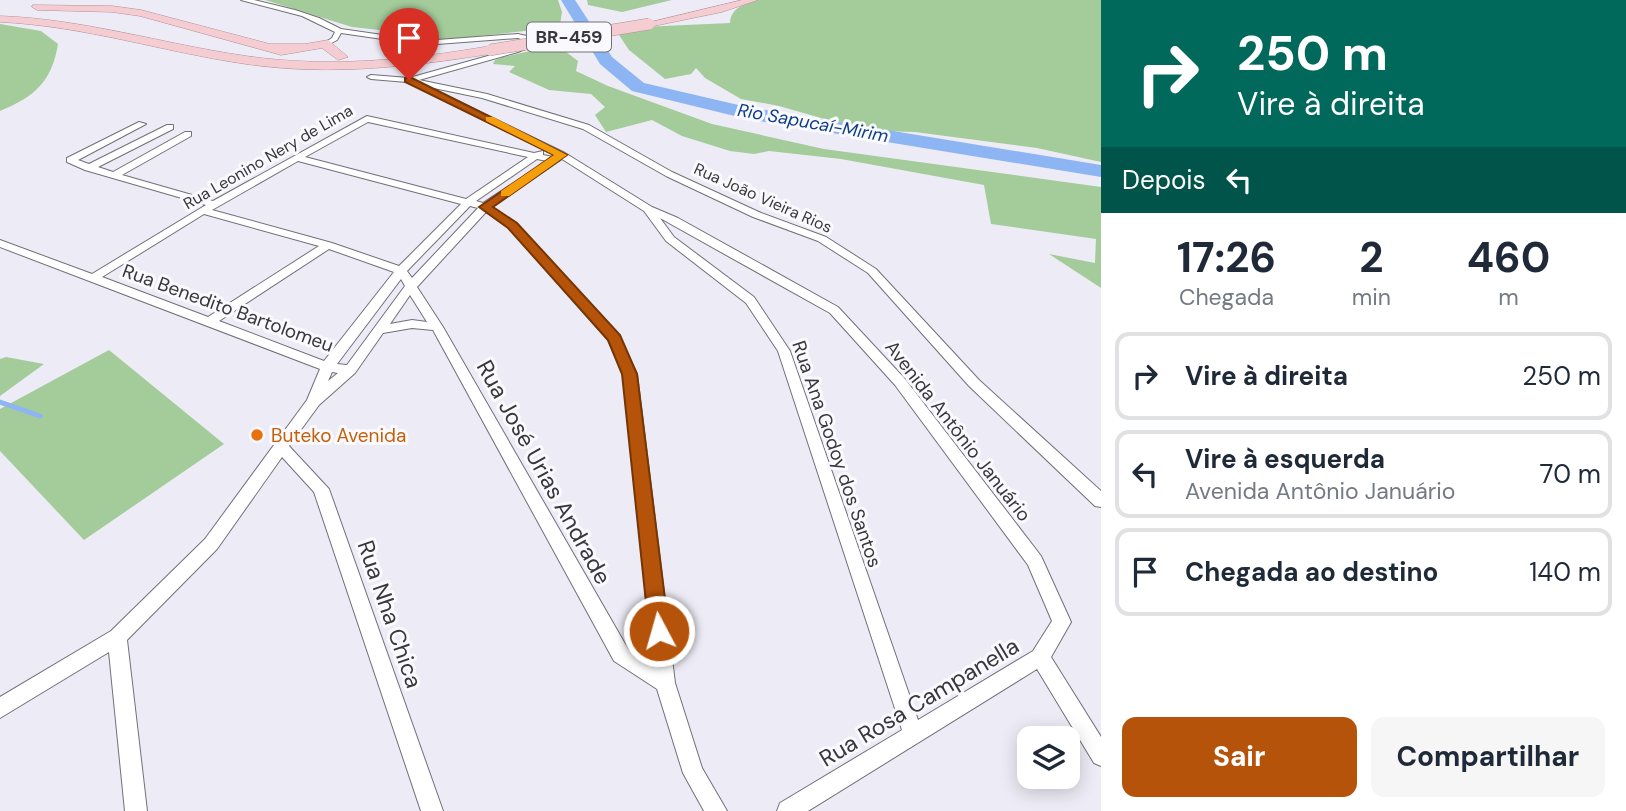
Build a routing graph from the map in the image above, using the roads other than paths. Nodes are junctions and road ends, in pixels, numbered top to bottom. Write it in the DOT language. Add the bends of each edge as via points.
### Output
graph roads {
  1 [pos="244,0"];
  2 [pos="733,0"];
  3 [pos="753,0"];
  4 [pos="0,9"];
  5 [pos="112,9"];
  6 [pos="0,19"];
  7 [pos="646,21"];
  8 [pos="174,22"];
  9 [pos="80,24"];
  10 [pos="339,31"];
  11 [pos="129,34"];
  12 [pos="328,43"];
  13 [pos="266,48"];
  14 [pos="488,48"];
  15 [pos="342,57"];
  16 [pos="402,62"];
  17 [pos="276,64"];
  18 [pos="371,77"];
  19 [pos="409,80"];
  20 [pos="142,124"];
  21 [pos="170,127"];
  22 [pos="188,134"];
  23 [pos="551,154"];
  24 [pos="296,158"];
  25 [pos="88,168"];
  26 [pos="114,176"];
  27 [pos="468,202"];
  28 [pos="485,207"];
  29 [pos="209,208"];
  30 [pos="648,209"];
  31 [pos="0,243"];
  32 [pos="328,245"];
  33 [pos="401,271"];
  34 [pos="93,278"];
  35 [pos="411,286"];
  36 [pos="209,322"];
  37 [pos="437,327"];
  38 [pos="379,330"];
  39 [pos="327,367"];
  40 [pos="350,370"];
  41 [pos="314,401"];
  42 [pos="281,447"];
  43 [pos="1101,501"];
  44 [pos="1062,622"];
  45 [pos="117,637"];
  46 [pos="1040,657"];
  47 [pos="665,683"];
  48 [pos="0,708"];
  49 [pos="913,734"];
  50 [pos="1101,756"];
  51 [pos="136,811"];
  52 [pos="432,811"];
  53 [pos="716,811"];
  54 [pos="788,811"];
  1 -- 10 [label="street" via="310,17"];
  2 -- 7 [label="highway, BR-459"];
  3 -- 7 [label="highway, BR-459"];
  4 -- 5 [label="highway, BR-459"];
  5 -- 8 [label="highway, BR-459"];
  5 -- 9 [label="highway" via="117,16"];
  6 -- 9 [label="highway, BR-459"];
  7 -- 14 [label="highway, BR-459, bridge"];
  8 -- 11 [label="highway" via="143,23"];
  8 -- 13 [label="highway, BR-459"];
  9 -- 11 [label="highway, BR-459"];
  10 -- 12 [label="street"];
  10 -- 19 [label="street" via="424,43 518,36 536,41 521,50"];
  11 -- 17 [label="highway, BR-459"];
  12 -- 13 [label="highway, BR-459"];
  12 -- 15 [label="highway" via="328,48"];
  13 -- 15 [label="highway, BR-459"];
  14 -- 15 [label="highway, BR-459"];
  14 -- 16 [label="highway, BR-459"];
  16 -- 17 [label="highway, BR-459"];
  16 -- 18 [label="highway"];
  17 -- 18 [label="highway"];
  18 -- 19 [label="street, Rua João Vieira Rios"];
  19 -- 23 [label="street"];
  19 -- 43 [label="street, Rua João Vieira Rios" via="484,96 586,127 669,174 822,239 872,271 974,383"];
  20 -- 25 [label="street" via="70,160"];
  21 -- 25 [label="street"];
  22 -- 26 [label="street"];
  23 -- 24 [label="street, Rua Leonino Nery de Lima" via="367,119"];
  23 -- 27 [label="street"];
  23 -- 28 [label="street"];
  23 -- 30 [label="street, Rua Ana Godoy dos Santos"];
  24 -- 27 [label="street"];
  24 -- 29 [label="street, Rua Leonino Nery de Lima"];
  25 -- 26 [label="street"];
  26 -- 29 [label="street"];
  27 -- 28 [label="street"];
  27 -- 33 [label="street"];
  28 -- 35 [label="street"];
  28 -- 47 [label="street" via="513,226 614,338 630,374"];
  29 -- 32 [label="street"];
  29 -- 34 [label="street, Rua Leonino Nery de Lima"];
  30 -- 44 [label="street, Avenida Antônio Januário" via="834,310 900,382 1035,561"];
  30 -- 49 [label="street, Rua Ana Godoy dos Santos" via="670,239 750,300 784,351"];
  31 -- 34 [label="street, Rua Benedito Bartolomeu"];
  32 -- 33 [label="street"];
  32 -- 36 [label="street"];
  33 -- 35 [label="street, Rua José Urias Andrade"];
  33 -- 39 [label="street"];
  34 -- 36 [label="street, Rua Benedito Bartolomeu"];
  35 -- 37 [label="street, Rua José Urias Andrade"];
  35 -- 38 [label="street"];
  36 -- 39 [label="street, Rua Benedito Bartolomeu"];
  37 -- 38 [label="street" via="412,324"];
  37 -- 47 [label="street, Rua José Urias Andrade" via="621,655"];
  38 -- 40 [label="street"];
  39 -- 40 [label="street, Rua Benedito Bartolomeu"];
  39 -- 41 [label="street"];
  40 -- 41 [label="street"];
  41 -- 42 [label="street"];
  42 -- 45 [label="street" via="211,544"];
  42 -- 52 [label="street, Rua Nha Chica" via="321,489"];
  44 -- 46 [label="street, Rua Rosa Campanella"];
  45 -- 48 [label="street"];
  45 -- 51 [label="street"];
  46 -- 49 [label="street, Rua Rosa Campanella"];
  46 -- 50 [label="street"];
  47 -- 53 [label="street" via="693,773"];
  49 -- 54 [label="street, Rua Rosa Campanella"];
}
